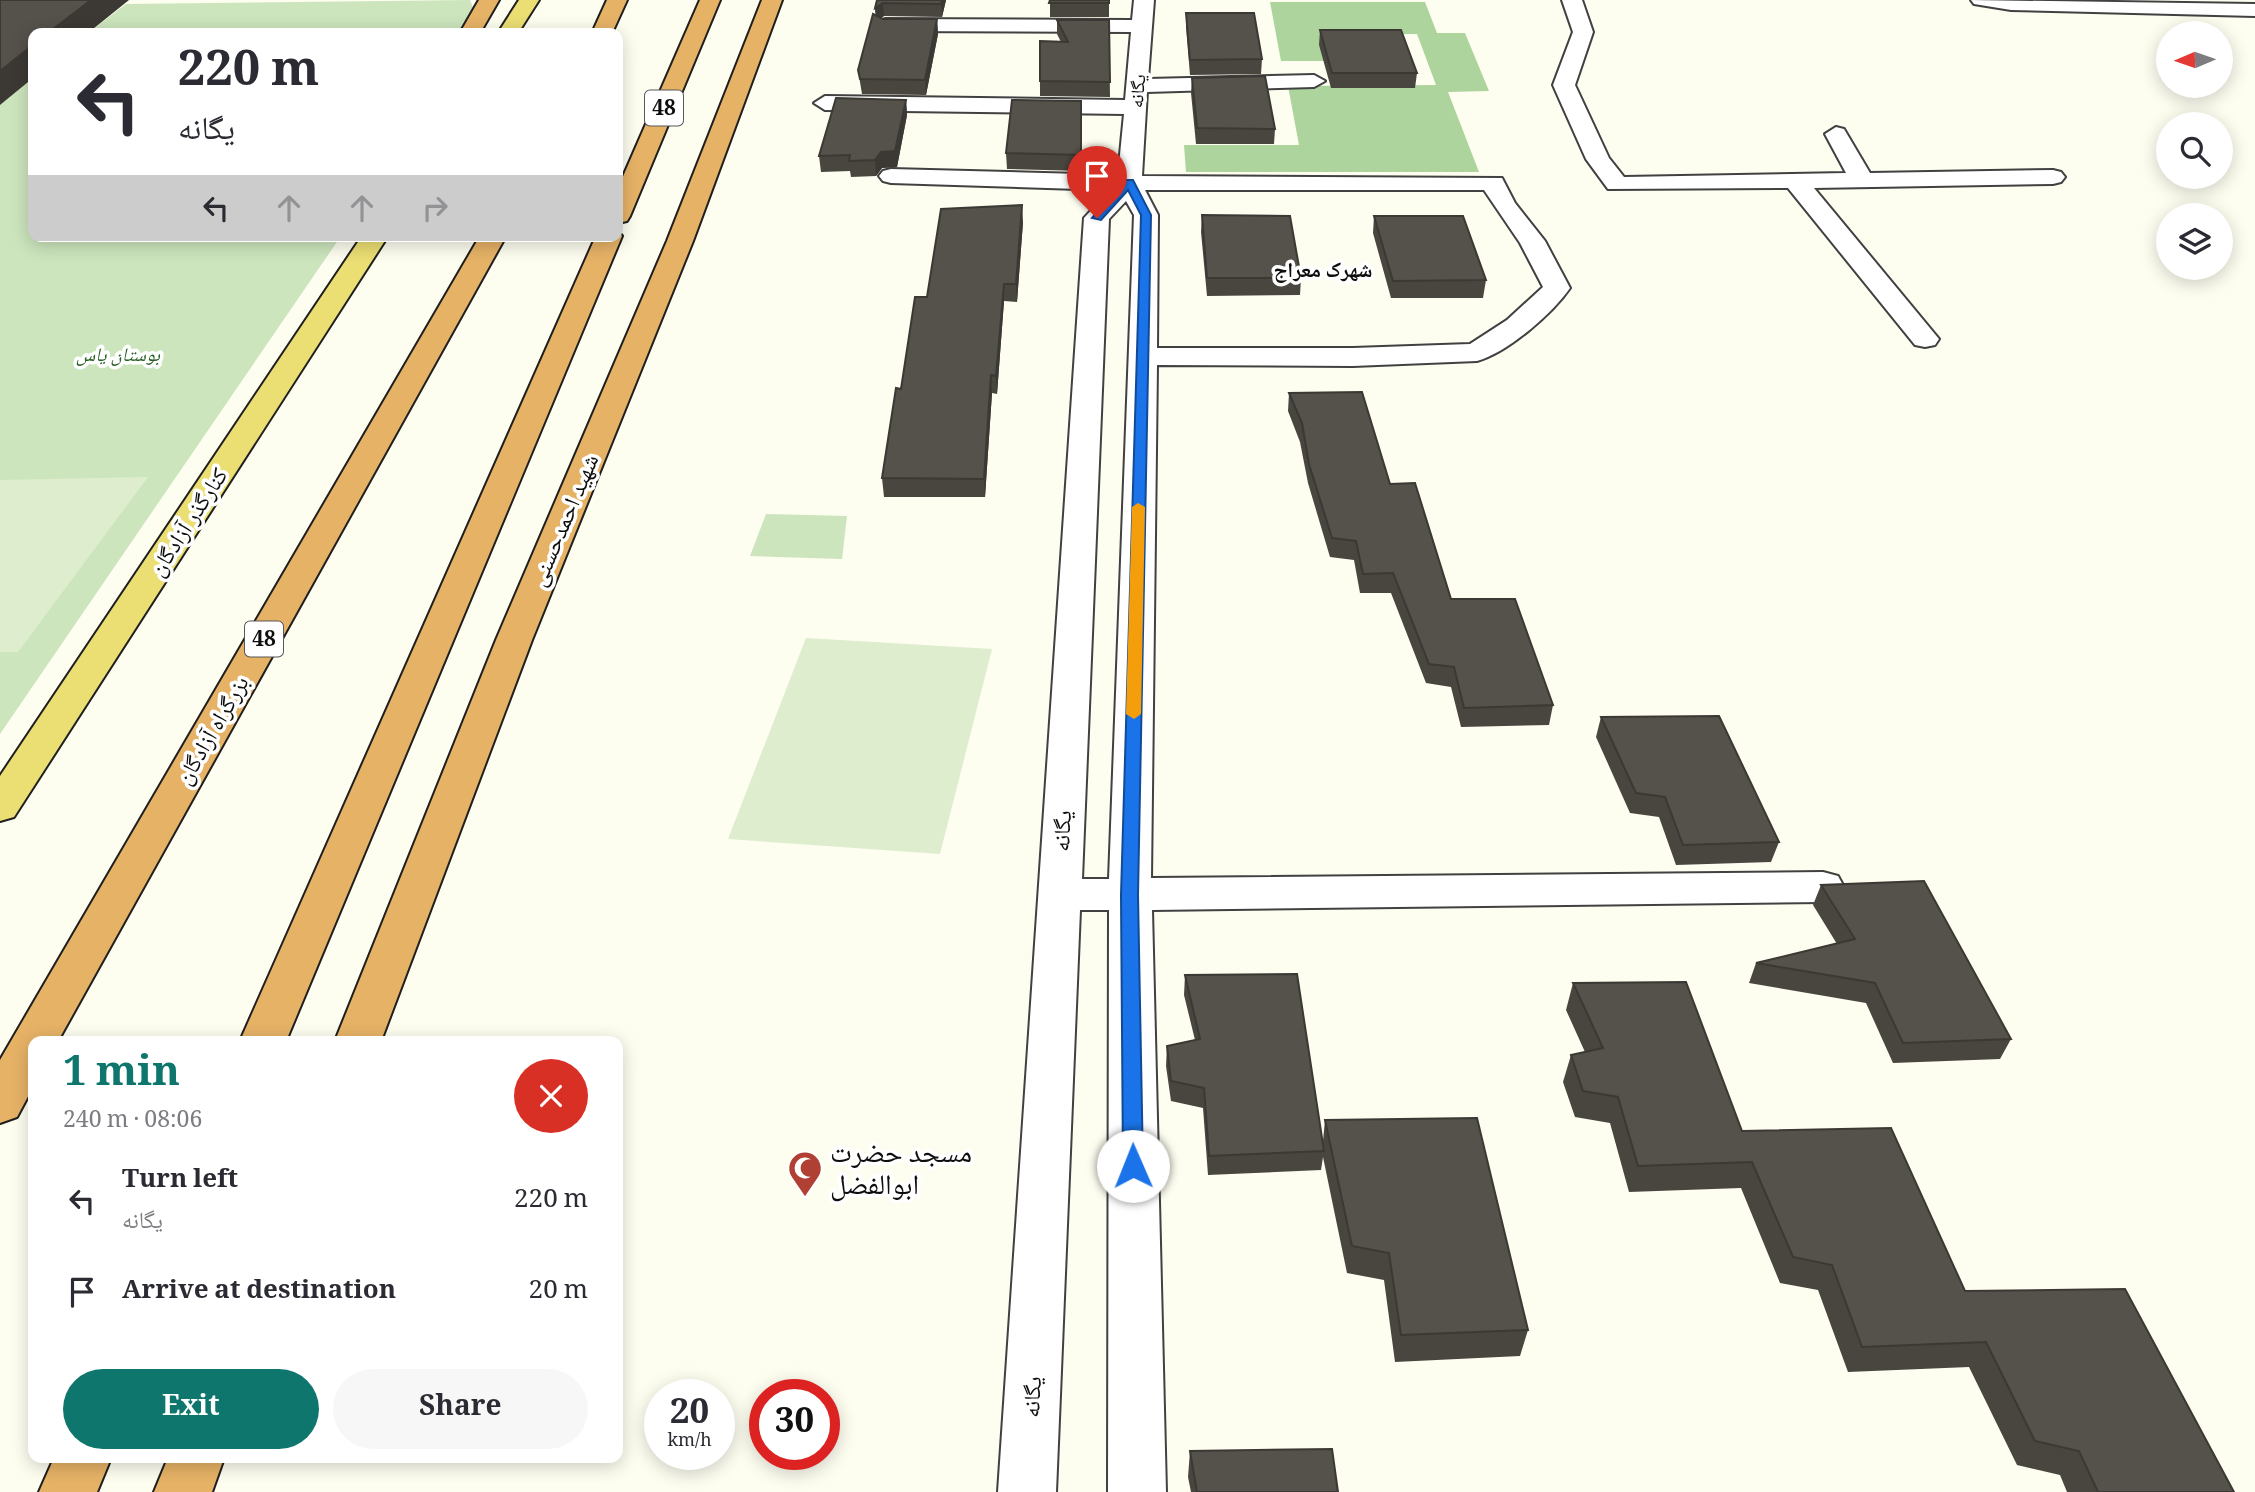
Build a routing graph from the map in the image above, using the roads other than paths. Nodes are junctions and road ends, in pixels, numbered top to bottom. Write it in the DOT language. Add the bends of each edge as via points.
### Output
graph roads {
  1 [pos="489,0"];
  2 [pos="529,0"];
  3 [pos="617,0"];
  4 [pos="710,0"];
  5 [pos="772,0"];
  6 [pos="1144,0"];
  7 [pos="1572,0"];
  8 [pos="1981,0"];
  9 [pos="2198,8"];
  10 [pos="2255,10"];
  11 [pos="2255,22"];
  12 [pos="884,25"];
  13 [pos="1142,26"];
  14 [pos="473,28"];
  15 [pos="511,28"];
  16 [pos="604,28"];
  17 [pos="1314,81"];
  18 [pos="1136,96"];
  19 [pos="824,103"];
  20 [pos="1836,134"];
  21 [pos="891,176"];
  22 [pos="2053,177"];
  23 [pos="1862,180"];
  24 [pos="1795,181"];
  25 [pos="1129,183"];
  26 [pos="623,204"];
  27 [pos="371,242"];
  28 [pos="491,242"];
  29 [pos="606,242"];
  30 [pos="1925,340"];
  31 [pos="1142,356"];
  32 [pos="0,807"];
  33 [pos="1823,887"];
  34 [pos="1058,895"];
  35 [pos="1130,895"];
  36 [pos="38,1036"];
  37 [pos="265,1036"];
  38 [pos="360,1036"];
  39 [pos="28,1054"];
  40 [pos="0,1103"];
  41 [pos="81,1463"];
  42 [pos="194,1463"];
  43 [pos="68,1492"];
  44 [pos="183,1492"];
  45 [pos="1027,1492"];
  46 [pos="1137,1492"];
  1 -- 14 [label="highway"];
  2 -- 15 [label="main road"];
  3 -- 16 [label="highway"];
  4 -- 26 [label="highway, 48"];
  5 -- 38 [label="highway, شهید احمدحسنی" via="680,241 514,640"];
  6 -- 13 [label="street, یگانه"];
  7 -- 24 [label="street" via="1583,32 1564,85 1598,159 1617,184"];
  8 -- 9 [label="street"];
  9 -- 10 [label="street"];
  9 -- 11 [label="street"];
  12 -- 13 [label="street"];
  13 -- 18 [label="street, یگانه"];
  17 -- 18 [label="street"];
  18 -- 19 [label="street"];
  18 -- 25 [label="street, یگانه"];
  20 -- 23 [label="street"];
  21 -- 25 [label="street"];
  22 -- 23 [label="street"];
  23 -- 24 [label="street"];
  24 -- 30 [label="street"];
  25 -- 31 [label="street" via="1146,215"];
  25 -- 31 [label="street" via="1493,183 1557,288 1517,326 1477,352 1353,357"];
  25 -- 34 [label="street, یگانه" via="1097,218"];
  27 -- 32 [label="main road, کنارگذر آزادگان"];
  28 -- 36 [label="highway, بزرگراه آزادگان / 48"];
  29 -- 37 [label="highway"];
  31 -- 35 [label="street"];
  33 -- 35 [label="street"];
  34 -- 35 [label="street"];
  34 -- 45 [label="street, یگانه"];
  35 -- 46 [label="street"];
  39 -- 40 [label="highway, بزرگراه آزادگان / 48"];
  41 -- 43 [label="highway"];
  42 -- 44 [label="highway"];
}
